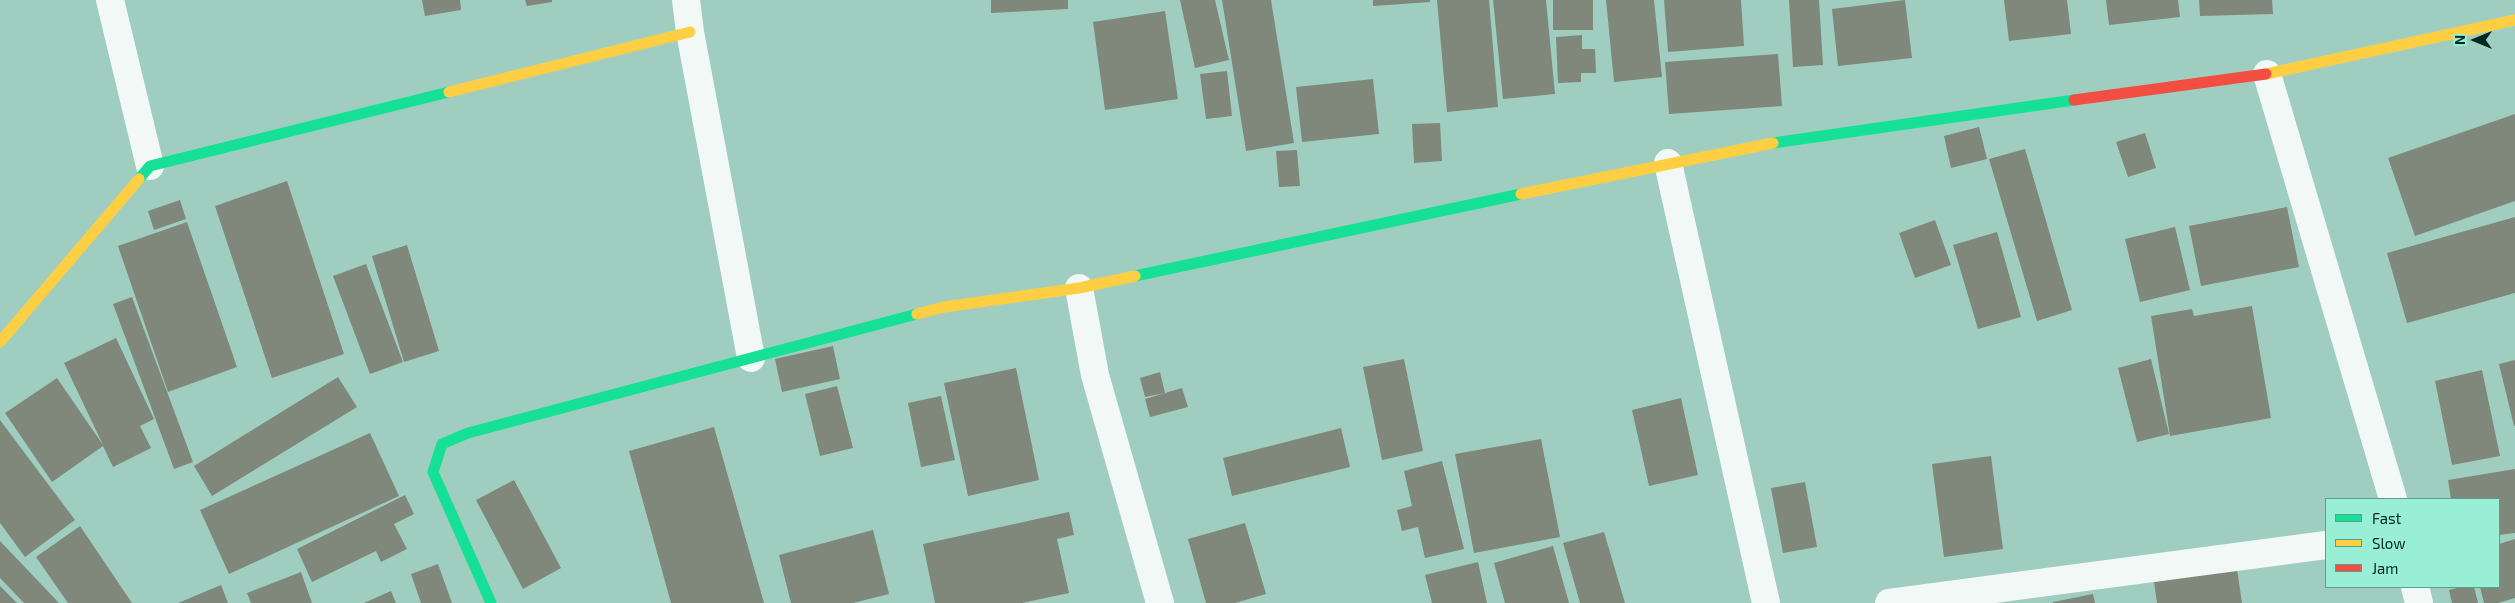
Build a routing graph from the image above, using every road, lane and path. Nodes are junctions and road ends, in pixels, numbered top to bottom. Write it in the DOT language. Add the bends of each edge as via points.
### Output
graph roads {
  1 [pos="110,0"];
  2 [pos="686,0"];
  3 [pos="2515,20"];
  4 [pos="690,32"];
  5 [pos="2267,74"];
  6 [pos="1668,163"];
  7 [pos="150,166"];
  8 [pos="1078,288"];
  9 [pos="0,342"];
  10 [pos="751,358"];
  11 [pos="2393,498"];
  12 [pos="2325,544"];
  13 [pos="2415,588"];
  14 [pos="491,603"];
  15 [pos="1160,603"];
  16 [pos="1766,603"];
  17 [pos="1888,603"];
  18 [pos="2419,603"];
  1 -- 7 [label="street"];
  2 -- 4 [label="street"];
  3 -- 5 [label="street"];
  4 -- 7 [label="street"];
  4 -- 10 [label="street"];
  5 -- 6 [label="street" via="1812,136"];
  5 -- 11 [label="street"];
  6 -- 8 [label="street"];
  6 -- 16 [label="street"];
  7 -- 9 [label="street"];
  8 -- 10 [label="street" via="944,307"];
  8 -- 15 [label="street" via="1095,375"];
  10 -- 14 [label="street" via="468,432 442,444 432,472"];
  12 -- 17 [label="street"];
  13 -- 18 [label="street"];
}
